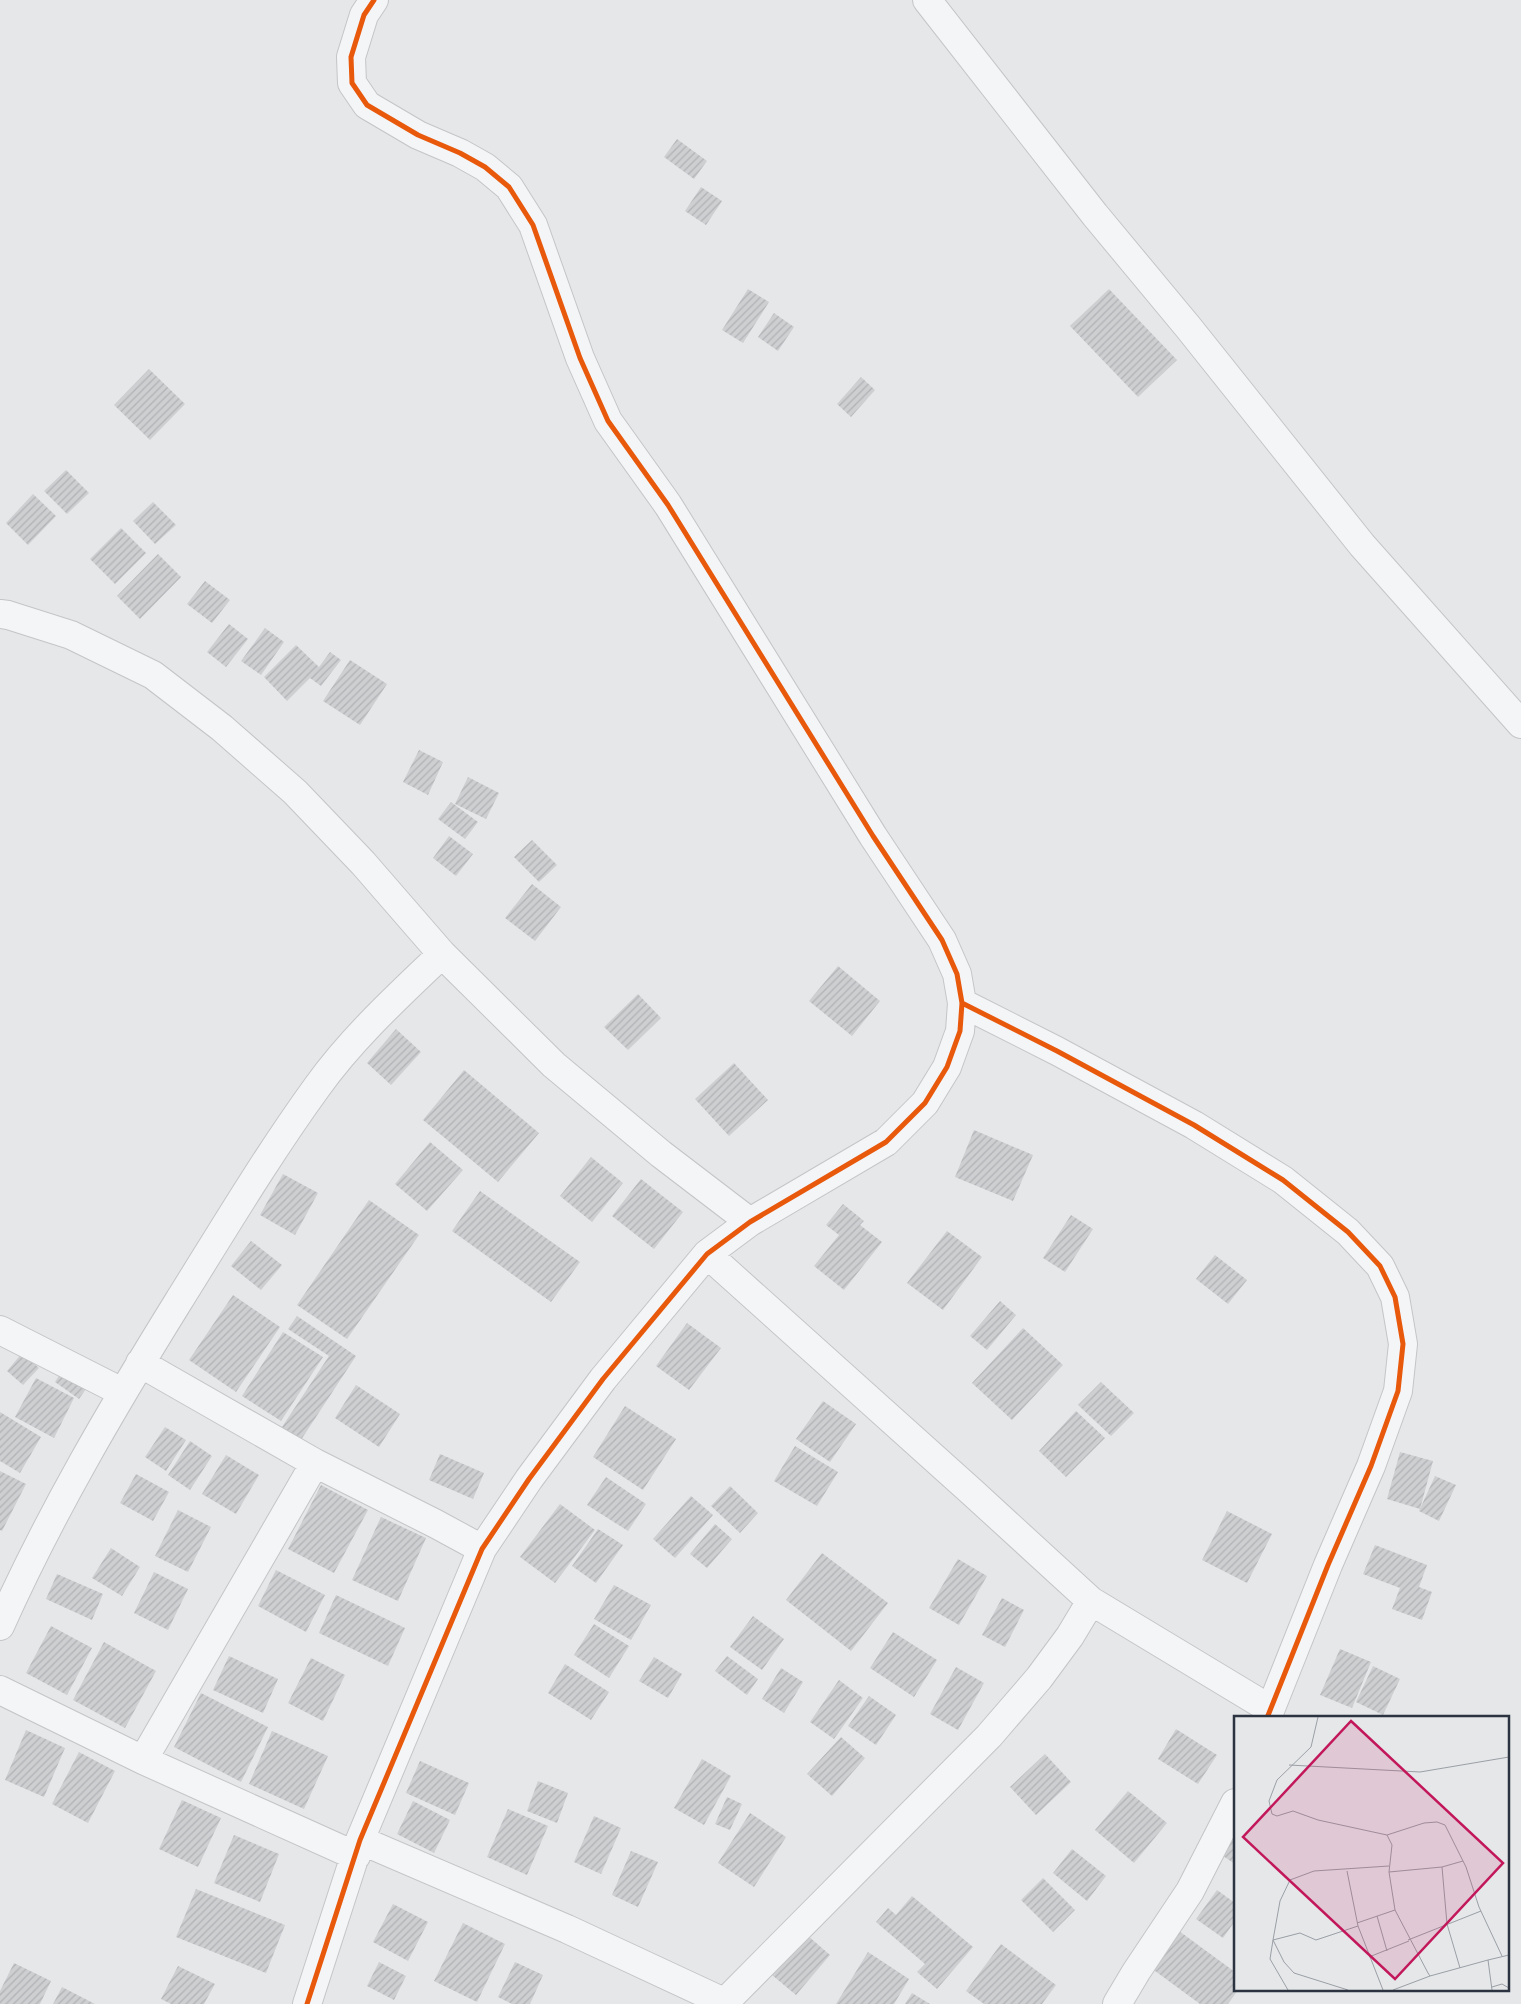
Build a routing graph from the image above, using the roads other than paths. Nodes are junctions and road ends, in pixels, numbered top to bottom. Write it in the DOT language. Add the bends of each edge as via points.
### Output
graph roads {
  1 [pos="374,0"];
  2 [pos="927,0"];
  3 [pos="0,614"];
  4 [pos="1521,724"];
  5 [pos="442,954"];
  6 [pos="962,1003"];
  7 [pos="750,1222"];
  8 [pos="708,1254"];
  9 [pos="0,1330"];
  10 [pos="140,1363"];
  11 [pos="122,1392"];
  12 [pos="315,1463"];
  13 [pos="482,1549"];
  14 [pos="1091,1601"];
  15 [pos="0,1626"];
  16 [pos="0,1690"];
  17 [pos="1268,1713"];
  18 [pos="143,1760"];
  19 [pos="1234,1805"];
  20 [pos="358,1848"];
  21 [pos="725,2003"];
  22 [pos="306,2004"];
  23 [pos="1117,2004"];
  1 -- 6 [label="street" via="364,15 351,57 352,83 367,105 418,135 485,167 510,186 533,225 580,358 608,421 668,505 942,940 957,974"];
  2 -- 4 [label="street" via="1095,215 1362,545"];
  3 -- 5 [label="street" via="71,635 153,675 222,728 295,792 364,863"];
  5 -- 7 [label="street" via="554,1064 661,1154"];
  5 -- 10 [label="street" via="372,1021 317,1086"];
  6 -- 7 [label="street" via="960,1032 947,1068 925,1103 886,1142"];
  6 -- 17 [label="street" via="1194,1125 1283,1180 1348,1232 1380,1266 1395,1296 1402,1344 1398,1391 1371,1466"];
  7 -- 8 [label="street"];
  8 -- 13 [label="street" via="603,1379"];
  8 -- 14 [label="street"];
  9 -- 11 [label="street"];
  10 -- 11 [label="street"];
  10 -- 12 [label="street"];
  11 -- 15 [label="street" via="51,1522"];
  12 -- 13 [label="street"];
  12 -- 18 [label="street"];
  13 -- 20 [label="street"];
  14 -- 17 [label="street"];
  14 -- 21 [label="street" via="1039,1678 989,1736"];
  16 -- 18 [label="street"];
  18 -- 20 [label="street"];
  19 -- 23 [label="street" via="1190,1891"];
  20 -- 21 [label="street" via="566,1929"];
  20 -- 22 [label="street"];
}
